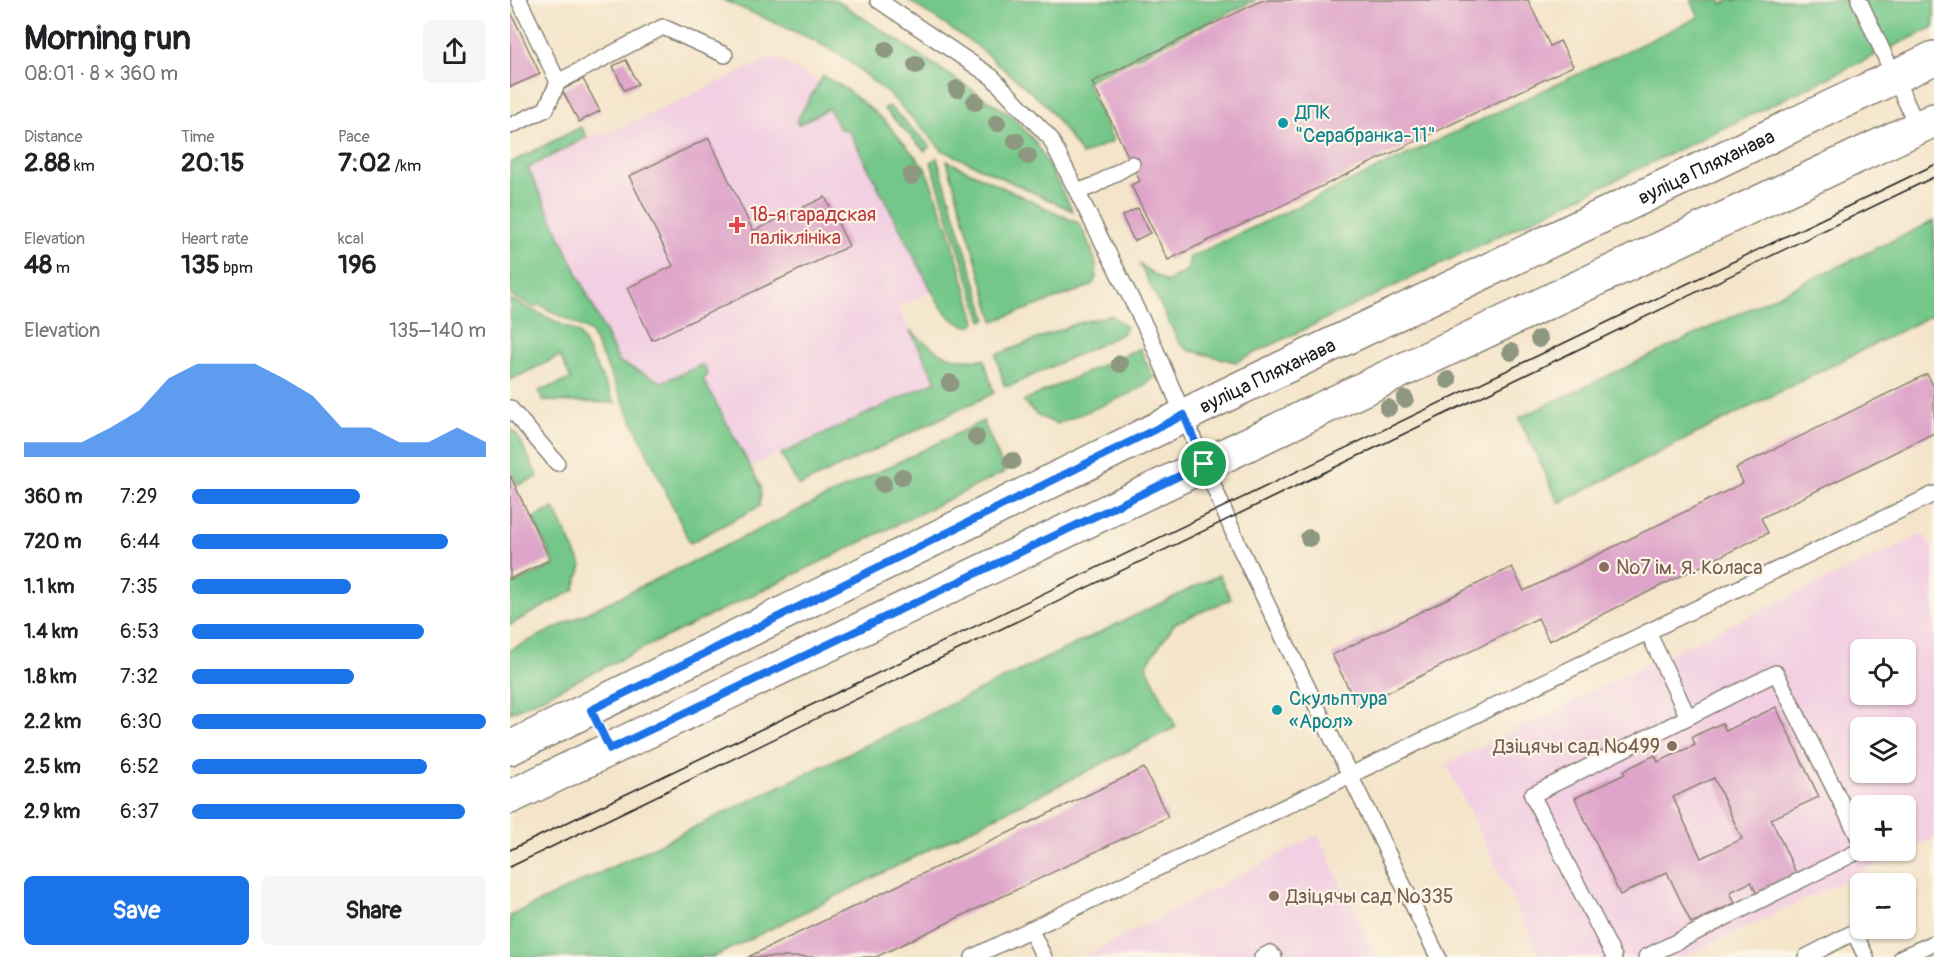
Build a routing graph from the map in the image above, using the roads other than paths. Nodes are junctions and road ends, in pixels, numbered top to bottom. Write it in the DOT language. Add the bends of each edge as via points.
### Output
graph roads {
  1 [pos="519,0"];
  2 [pos="878,0"];
  3 [pos="1859,0"];
  4 [pos="725,55"];
  5 [pos="1934,58"];
  6 [pos="1894,77"];
  7 [pos="558,82"];
  8 [pos="1926,124"];
  9 [pos="510,126"];
  10 [pos="1132,164"];
  11 [pos="1078,191"];
  12 [pos="510,408"];
  13 [pos="1184,415"];
  14 [pos="557,463"];
  15 [pos="1204,464"];
  16 [pos="1934,494"];
  17 [pos="1648,632"];
  18 [pos="591,710"];
  19 [pos="1688,717"];
  20 [pos="510,748"];
  21 [pos="610,749"];
  22 [pos="1350,776"];
  23 [pos="510,797"];
  24 [pos="1850,820"];
  25 [pos="1850,855"];
  26 [pos="1030,929"];
  27 [pos="1850,934"];
  28 [pos="1861,939"];
  29 [pos="1934,943"];
  30 [pos="973,957"];
  31 [pos="1044,957"];
  32 [pos="1262,957"];
  33 [pos="1274,957"];
  34 [pos="1438,957"];
  35 [pos="1614,957"];
  36 [pos="1646,957"];
  37 [pos="1806,957"];
  38 [pos="1866,957"];
  39 [pos="1902,957"];
  1 -- 7 [label="lane"];
  2 -- 11 [label="lane" via="992,77 1050,138"];
  3 -- 6 [label="lane"];
  4 -- 7 [label="lane" via="663,27"];
  5 -- 6 [label="main road, вуліца Пляханава"];
  6 -- 8 [label="lane"];
  6 -- 13 [label="main road, вуліца Пляханава"];
  7 -- 9 [label="lane" via="546,109"];
  8 -- 15 [label="main road"];
  10 -- 11 [label="lane"];
  11 -- 13 [label="lane" via="1149,334"];
  12 -- 14 [label="lane"];
  13 -- 15 [label="lane"];
  13 -- 18 [label="main road, вуліца Пляханава"];
  15 -- 21 [label="main road"];
  15 -- 22 [label="lane" via="1239,546"];
  16 -- 17 [label="lane"];
  17 -- 19 [label="lane"];
  17 -- 22 [label="lane"];
  18 -- 20 [label="main road, вуліца Пляханава"];
  18 -- 21 [label="main road"];
  19 -- 24 [label="lane" via="1776,673"];
  19 -- 35 [label="lane" via="1532,795"];
  21 -- 23 [label="main road"];
  22 -- 26 [label="lane"];
  22 -- 34 [label="lane"];
  25 -- 36 [label="lane"];
  26 -- 30 [label="lane"];
  26 -- 31 [label="lane"];
  27 -- 37 [label="lane"];
  28 -- 38 [label="lane"];
  29 -- 39 [label="lane"];
  32 -- 33 [label="lane" via="1270,953"];
}
